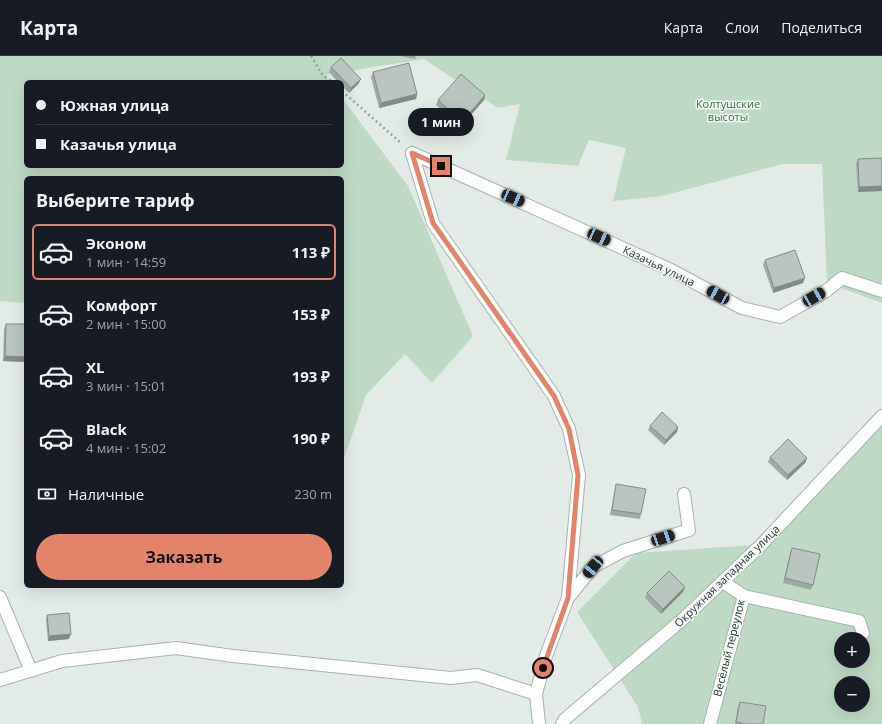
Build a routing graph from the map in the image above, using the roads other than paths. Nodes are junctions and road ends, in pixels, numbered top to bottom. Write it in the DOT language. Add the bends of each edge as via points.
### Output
graph roads {
  1 [pos="882,291"];
  2 [pos="882,416"];
  3 [pos="684,494"];
  4 [pos="722,582"];
  5 [pos="744,596"];
  6 [pos="0,597"];
  7 [pos="568,598"];
  8 [pos="863,632"];
  9 [pos="31,671"];
  10 [pos="0,680"];
  11 [pos="536,694"];
  12 [pos="539,724"];
  13 [pos="562,724"];
  14 [pos="710,724"];
  1 -- 7 [label="street, Казачья улица" via="842,278 826,291 780,317 742,308 671,270 412,153 433,223 554,396 569,429 578,475"];
  2 -- 4 [label="street, Окружная западная улица" via="761,545"];
  3 -- 7 [label="street" via="689,530 623,551 593,567"];
  4 -- 5 [label="street, Весёлый переулок"];
  4 -- 13 [label="street, Окружная западная улица"];
  5 -- 8 [label="street" via="859,621"];
  5 -- 14 [label="street, Весёлый переулок"];
  6 -- 9 [label="street"];
  7 -- 11 [label="street" via="546,656"];
  9 -- 10 [label="street"];
  9 -- 11 [label="street" via="62,661 176,648 451,678 477,675"];
  11 -- 12 [label="street"];
}
